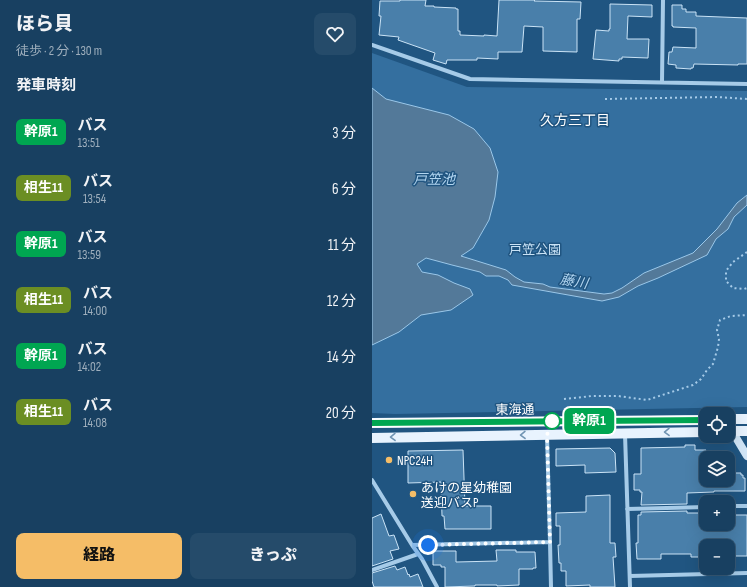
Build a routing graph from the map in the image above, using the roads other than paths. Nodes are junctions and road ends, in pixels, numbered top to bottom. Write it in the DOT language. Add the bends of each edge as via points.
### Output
graph roads {
  1 [pos="663,0"];
  2 [pos="372,45"];
  3 [pos="662,82"];
  4 [pos="747,84"];
  5 [pos="735,419"];
  6 [pos="747,419"];
  7 [pos="699,420"];
  8 [pos="372,423"];
  9 [pos="735,431"];
  10 [pos="747,431"];
  11 [pos="699,432"];
  12 [pos="624,433"];
  13 [pos="547,435"];
  14 [pos="372,438"];
  15 [pos="735,438"];
  16 [pos="747,456"];
  17 [pos="372,480"];
  18 [pos="735,506"];
  19 [pos="747,506"];
  20 [pos="699,507"];
  21 [pos="627,509"];
  22 [pos="550,542"];
  23 [pos="412,545"];
  24 [pos="418,554"];
  25 [pos="372,570"];
  26 [pos="747,573"];
  27 [pos="630,576"];
  28 [pos="437,587"];
  29 [pos="551,587"];
  30 [pos="630,587"];
  1 -- 3 [label="street"];
  2 -- 3 [label="street" via="470,79"];
  3 -- 4 [label="street"];
  5 -- 6 [label="main road"];
  7 -- 8 [label="main road, 東海通"];
  9 -- 10 [label="main road"];
  11 -- 12 [label="main road, 東海通, one-way"];
  12 -- 13 [label="main road, 東海通"];
  12 -- 21 [label="street"];
  13 -- 14 [label="main road, 東海通, one-way"];
  13 -- 22 [label="street"];
  15 -- 16 [label="street"];
  17 -- 23 [label="street"];
  18 -- 19 [label="street"];
  20 -- 21 [label="street"];
  21 -- 27 [label="street"];
  22 -- 23 [label="street"];
  22 -- 29 [label="street"];
  23 -- 24 [label="street"];
  24 -- 25 [label="street"];
  24 -- 28 [label="street"];
  26 -- 27 [label="street"];
  27 -- 30 [label="street"];
}
